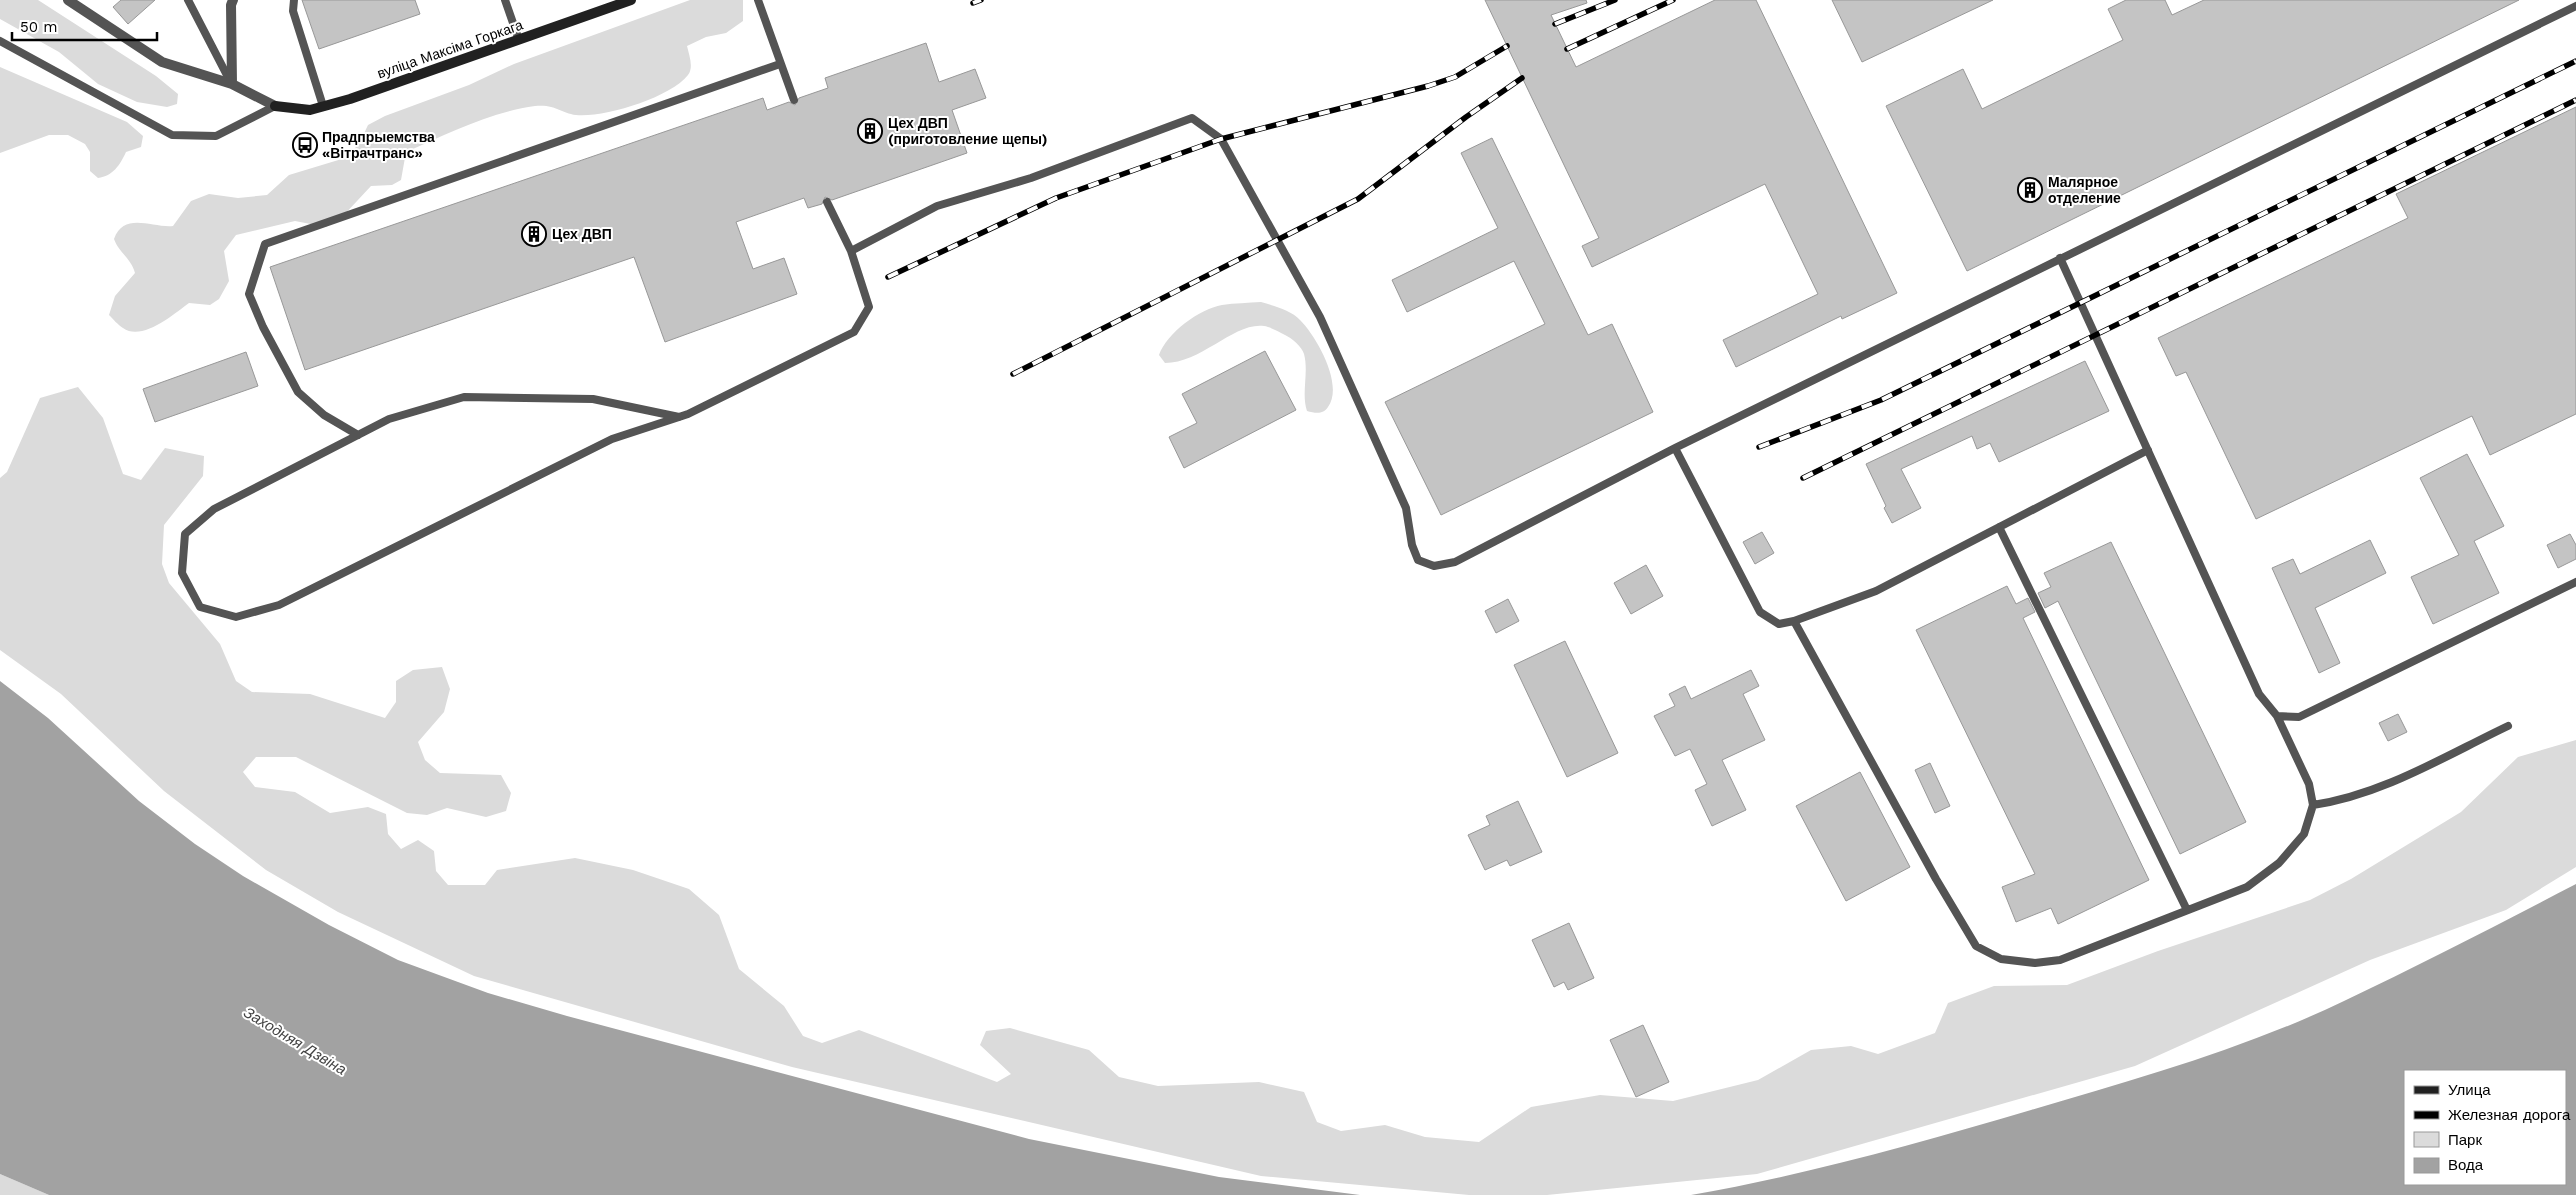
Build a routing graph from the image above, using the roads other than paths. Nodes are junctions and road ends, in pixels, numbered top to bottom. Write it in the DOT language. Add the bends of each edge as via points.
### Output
graph roads {
  1 [pos="68,0"];
  2 [pos="188,0"];
  3 [pos="233,0"];
  4 [pos="294,0"];
  5 [pos="505,0"];
  6 [pos="631,0"];
  7 [pos="758,0"];
  8 [pos="2576,6"];
  9 [pos="519,40"];
  10 [pos="0,41"];
  11 [pos="780,64"];
  12 [pos="232,84"];
  13 [pos="794,100"];
  14 [pos="275,106"];
  15 [pos="323,106"];
  16 [pos="827,202"];
  17 [pos="851,251"];
  18 [pos="2060,258"];
  19 [pos="679,417"];
  20 [pos="358,435"];
  21 [pos="1675,448"];
  22 [pos="2148,450"];
  23 [pos="1999,527"];
  24 [pos="2576,582"];
  25 [pos="1794,621"];
  26 [pos="2277,716"];
  27 [pos="2508,726"];
  28 [pos="2313,806"];
  29 [pos="2187,910"];
  1 -- 12 [label="street" via="162,62"];
  2 -- 12 [label="lane"];
  3 -- 12 [label="street"];
  4 -- 15 [label="lane" via="293,11"];
  5 -- 9 [label="lane"];
  6 -- 9 [label="main road, вуліца Максіма Горкага"];
  7 -- 11 [label="lane"];
  8 -- 18 [label="lane"];
  9 -- 15 [label="main road, вуліца Максіма Горкага"];
  10 -- 14 [label="lane" via="172,135 216,136"];
  11 -- 13 [label="lane"];
  11 -- 20 [label="lane" via="265,244 249,294 263,327 298,392 324,415"];
  12 -- 14 [label="street"];
  14 -- 15 [label="main road, вуліца Максіма Горкага" via="310,110"];
  16 -- 17 [label="lane"];
  17 -- 19 [label="lane" via="869,307 854,332"];
  17 -- 21 [label="lane" via="937,206 1031,178 1192,118 1222,139 1320,317 1406,508 1418,560 1434,566 1455,562"];
  18 -- 21 [label="lane"];
  18 -- 22 [label="lane"];
  19 -- 20 [label="lane" via="593,399 464,397 388,419"];
  19 -- 20 [label="lane" via="612,439 279,605 236,617 200,607 182,573 185,534 214,509"];
  21 -- 25 [label="lane" via="1760,612 1779,624"];
  22 -- 23 [label="lane"];
  22 -- 26 [label="lane" via="2258,694"];
  23 -- 25 [label="lane" via="1876,591"];
  23 -- 29 [label="lane"];
  24 -- 26 [label="lane" via="2299,717"];
  25 -- 29 [label="lane" via="1976,946 2001,959 2035,963 2060,960"];
  26 -- 28 [label="lane" via="2309,784"];
  27 -- 28 [label="lane" via="2370,792"];
  28 -- 29 [label="lane" via="2304,834 2279,863 2247,887"];
}
